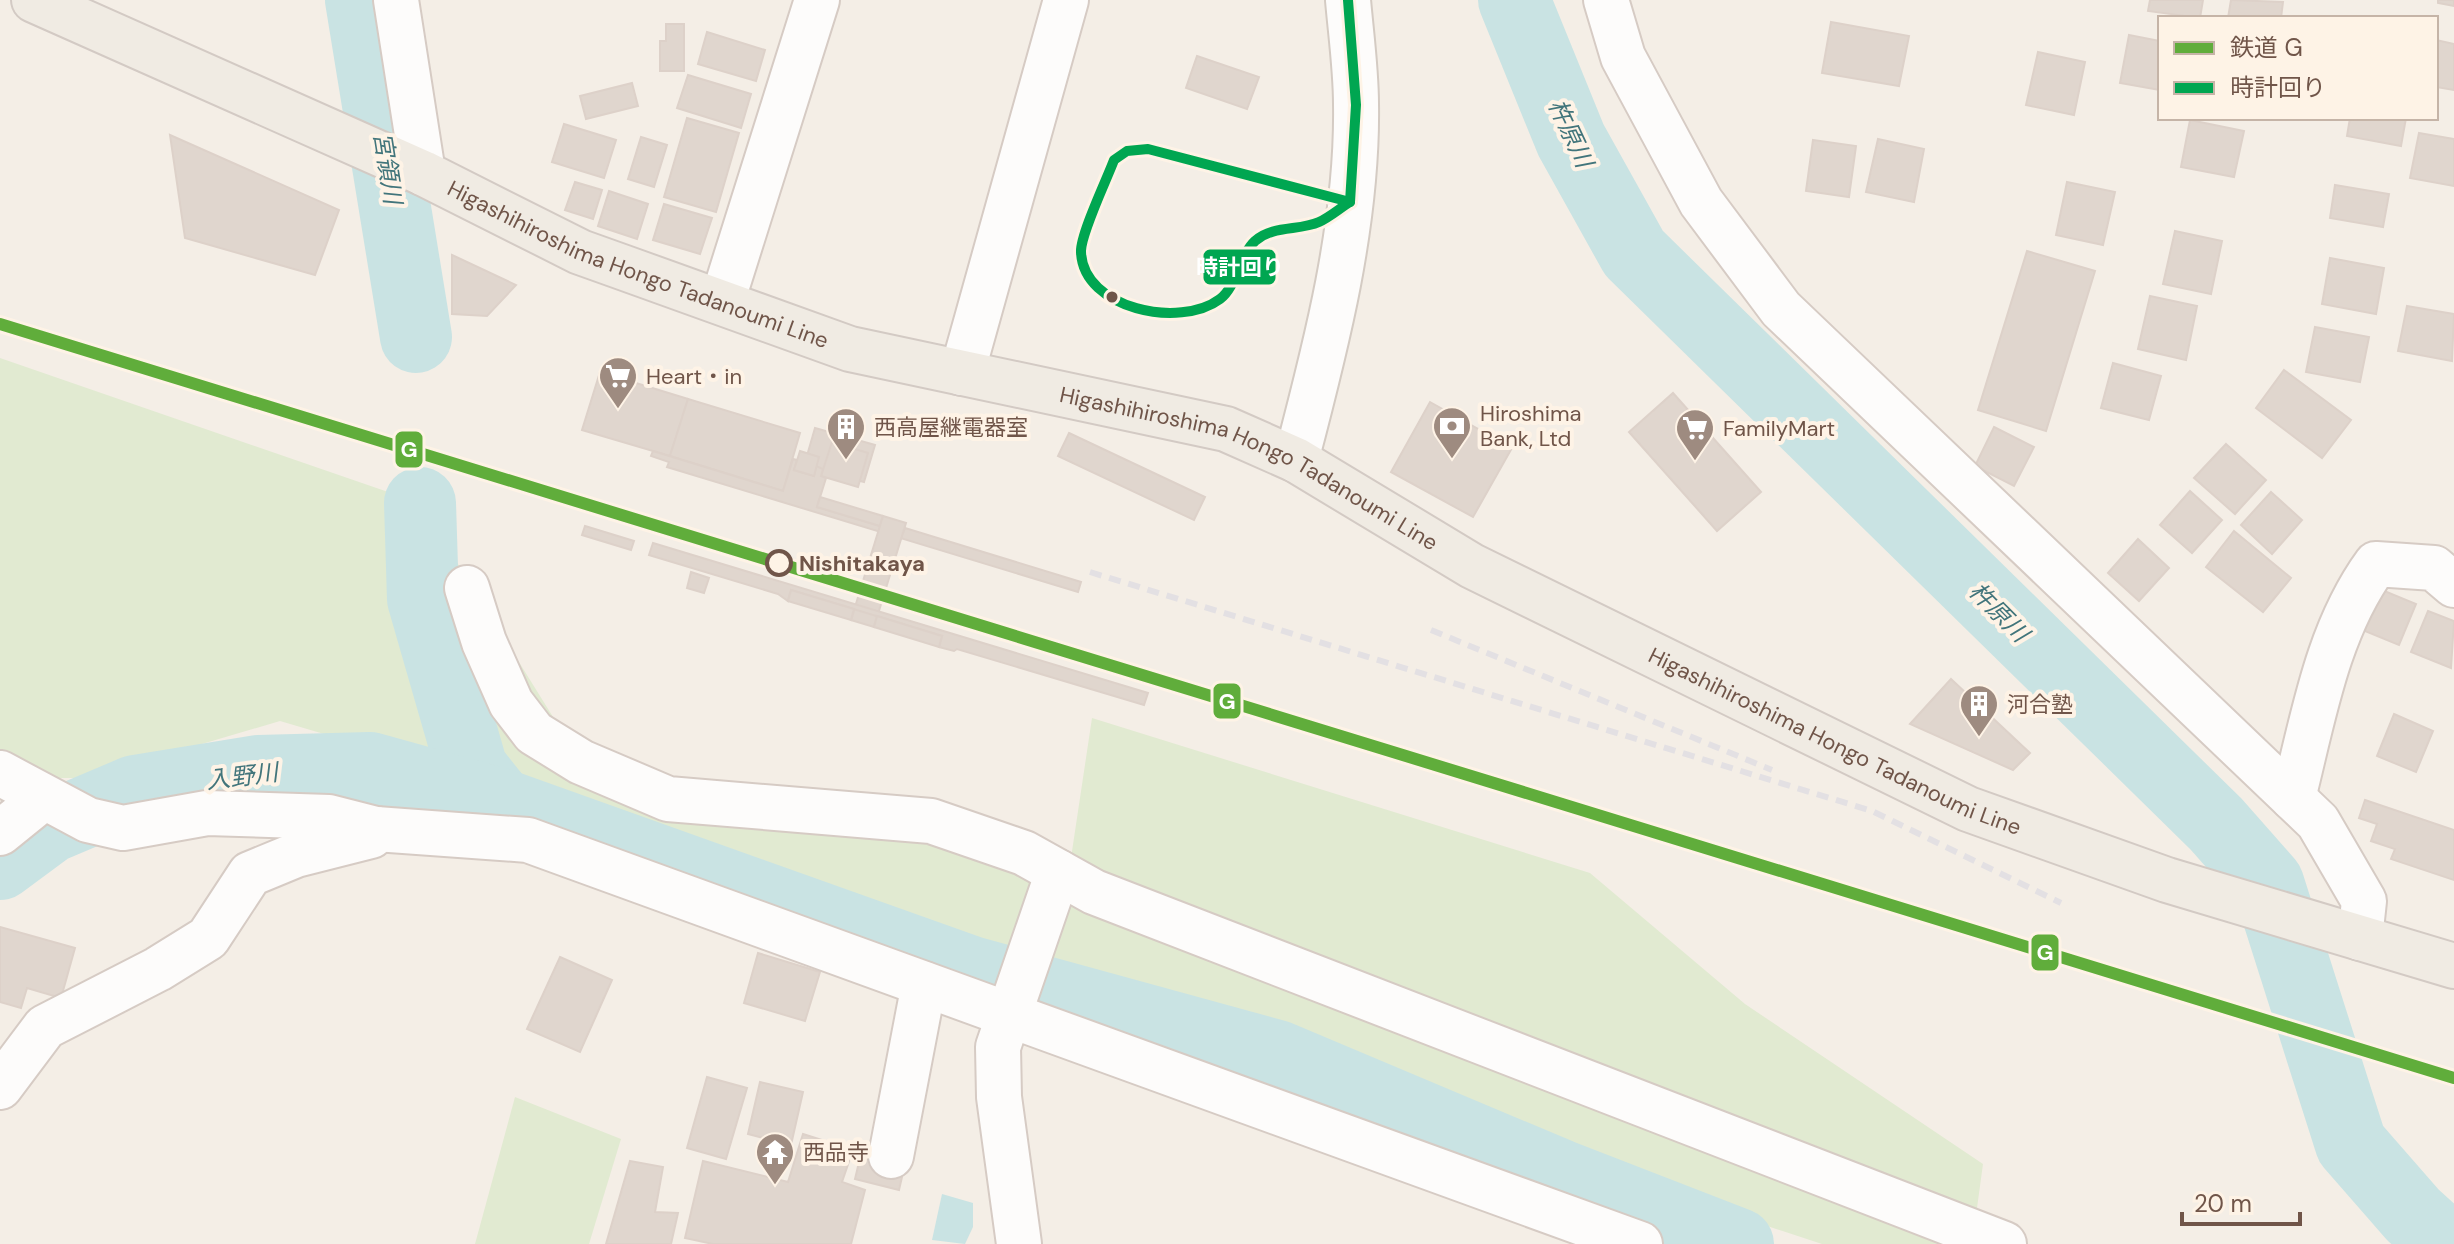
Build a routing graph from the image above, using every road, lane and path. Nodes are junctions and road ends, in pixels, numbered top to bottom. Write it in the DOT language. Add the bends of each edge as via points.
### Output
graph roads {
  1 [pos="34,0"];
  2 [pos="396,0"];
  3 [pos="817,0"];
  4 [pos="1066,0"];
  5 [pos="1348,0"];
  6 [pos="1606,0"];
  7 [pos="423,173"];
  8 [pos="722,302"];
  9 [pos="962,373"];
  10 [pos="1296,460"];
  11 [pos="2454,585"];
  12 [pos="467,588"];
  13 [pos="0,773"];
  14 [pos="2293,798"];
  15 [pos="42,799"];
  16 [pos="376,829"];
  17 [pos="0,833"];
  18 [pos="1053,887"];
  19 [pos="2360,938"];
  20 [pos="2454,966"];
  21 [pos="924,984"];
  22 [pos="1011,1005"];
  23 [pos="0,1087"];
  24 [pos="891,1156"];
  25 [pos="1019,1244"];
  26 [pos="1640,1244"];
  27 [pos="2004,1244"];
  1 -- 7 [label="main road, Higashihiroshima Hongo Tadanoumi Line"];
  2 -- 7 [label="street"];
  3 -- 8 [label="street"];
  4 -- 9 [label="street"];
  5 -- 10 [label="street" via="1356,105 1350,202"];
  6 -- 14 [label="street" via="1623,57 1701,202 1781,309"];
  7 -- 8 [label="main road, Higashihiroshima Hongo Tadanoumi Line" via="580,252"];
  8 -- 9 [label="main road, Higashihiroshima Hongo Tadanoumi Line" via="850,349"];
  9 -- 10 [label="main road, Higashihiroshima Hongo Tadanoumi Line" via="1226,429"];
  10 -- 19 [label="main road, Higashihiroshima Hongo Tadanoumi Line" via="1472,566 1968,809 2167,880"];
  11 -- 14 [label="street" via="2434,568 2376,564 2359,587 2324,674"];
  12 -- 18 [label="street" via="511,703 534,733 581,762 668,799 931,821 1024,853"];
  13 -- 15 [label="street"];
  14 -- 19 [label="street" via="2318,822 2364,901"];
  15 -- 16 [label="street" via="88,820 123,828 222,813 329,817"];
  15 -- 17 [label="street"];
  16 -- 21 [label="street" via="528,840"];
  16 -- 23 [label="street" via="371,836 296,855 250,874 208,938 45,1027"];
  18 -- 22 [label="street"];
  18 -- 27 [label="street" via="1094,892"];
  19 -- 20 [label="main road, Higashihiroshima Hongo Tadanoumi Line"];
  21 -- 22 [label="street"];
  21 -- 24 [label="street"];
  22 -- 25 [label="street" via="998,1047 999,1097"];
  22 -- 26 [label="street"];
}
